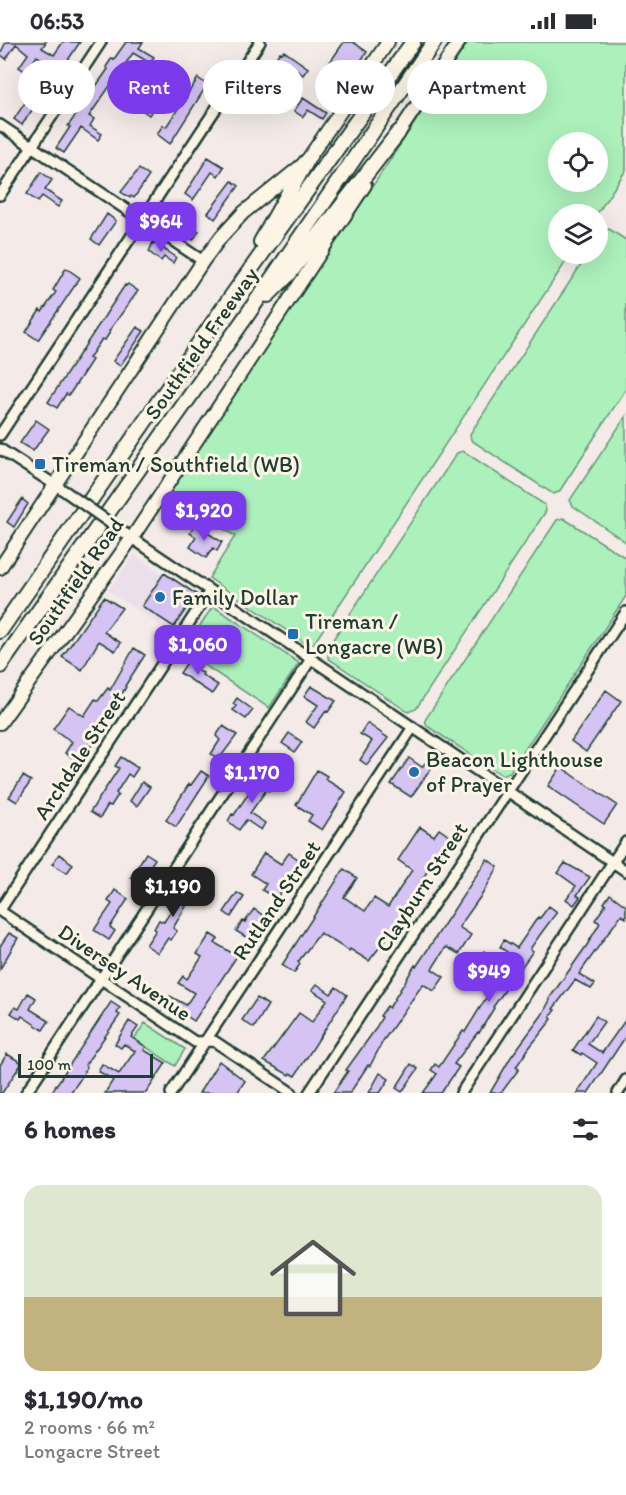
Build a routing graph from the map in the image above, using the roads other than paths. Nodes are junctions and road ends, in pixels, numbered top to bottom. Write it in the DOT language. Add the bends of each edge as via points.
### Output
graph roads {
  1 [pos="101,42"];
  2 [pos="260,42"];
  3 [pos="387,42"];
  4 [pos="413,42"];
  5 [pos="434,42"];
  6 [pos="459,42"];
  7 [pos="0,125"];
  8 [pos="398,133"];
  9 [pos="32,146"];
  10 [pos="306,162"];
  11 [pos="0,195"];
  12 [pos="142,220"];
  13 [pos="203,261"];
  14 [pos="226,304"];
  15 [pos="245,318"];
  16 [pos="0,435"];
  17 [pos="0,449"];
  18 [pos="54,486"];
  19 [pos="132,538"];
  20 [pos="0,568"];
  21 [pos="210,591"];
  22 [pos="626,612"];
  23 [pos="0,631"];
  24 [pos="311,659"];
  25 [pos="0,666"];
  26 [pos="0,723"];
  27 [pos="412,728"];
  28 [pos="507,791"];
  29 [pos="626,842"];
  30 [pos="613,862"];
  31 [pos="626,871"];
  32 [pos="0,910"];
  33 [pos="101,979"];
  34 [pos="205,1042"];
  35 [pos="626,1080"];
  36 [pos="26,1093"];
  37 [pos="171,1093"];
  38 [pos="292,1093"];
  39 [pos="309,1093"];
  40 [pos="461,1093"];
  41 [pos="618,1093"];
  1 -- 9 [label="street"];
  2 -- 12 [label="street"];
  3 -- 10 [label="main road"];
  4 -- 14 [label="highway, Southfield Freeway"];
  5 -- 15 [label="highway, Southfield Freeway"];
  6 -- 8 [label="main road, Southfield Road"];
  7 -- 9 [label="street"];
  8 -- 15 [label="highway" via="289,274"];
  8 -- 19 [label="main road, Southfield Road"];
  9 -- 11 [label="street"];
  9 -- 12 [label="street"];
  10 -- 13 [label="main road" via="243,213"];
  10 -- 14 [label="highway"];
  12 -- 13 [label="street"];
  12 -- 16 [label="street"];
  13 -- 18 [label="main road"];
  14 -- 23 [label="highway, Southfield Freeway"];
  15 -- 25 [label="highway, Southfield Freeway"];
  17 -- 18 [label="street"];
  18 -- 19 [label="street, bridge"];
  18 -- 20 [label="main road"];
  19 -- 21 [label="street"];
  19 -- 26 [label="main road, Southfield Road"];
  21 -- 24 [label="street"];
  21 -- 32 [label="street, Archdale Street"];
  22 -- 28 [label="street, Clayburn Street"];
  24 -- 27 [label="street"];
  24 -- 33 [label="street"];
  27 -- 28 [label="street"];
  27 -- 34 [label="street, Rutland Street"];
  28 -- 30 [label="street"];
  28 -- 39 [label="street, Clayburn Street"];
  29 -- 30 [label="street"];
  30 -- 31 [label="street"];
  30 -- 40 [label="street"];
  32 -- 33 [label="street, Diversey Avenue"];
  33 -- 34 [label="street, Diversey Avenue" via="195,1042"];
  33 -- 36 [label="street"];
  34 -- 37 [label="street, Rutland Street"];
  34 -- 38 [label="street, Diversey Avenue" via="214,1041"];
  35 -- 41 [label="street"];
}
